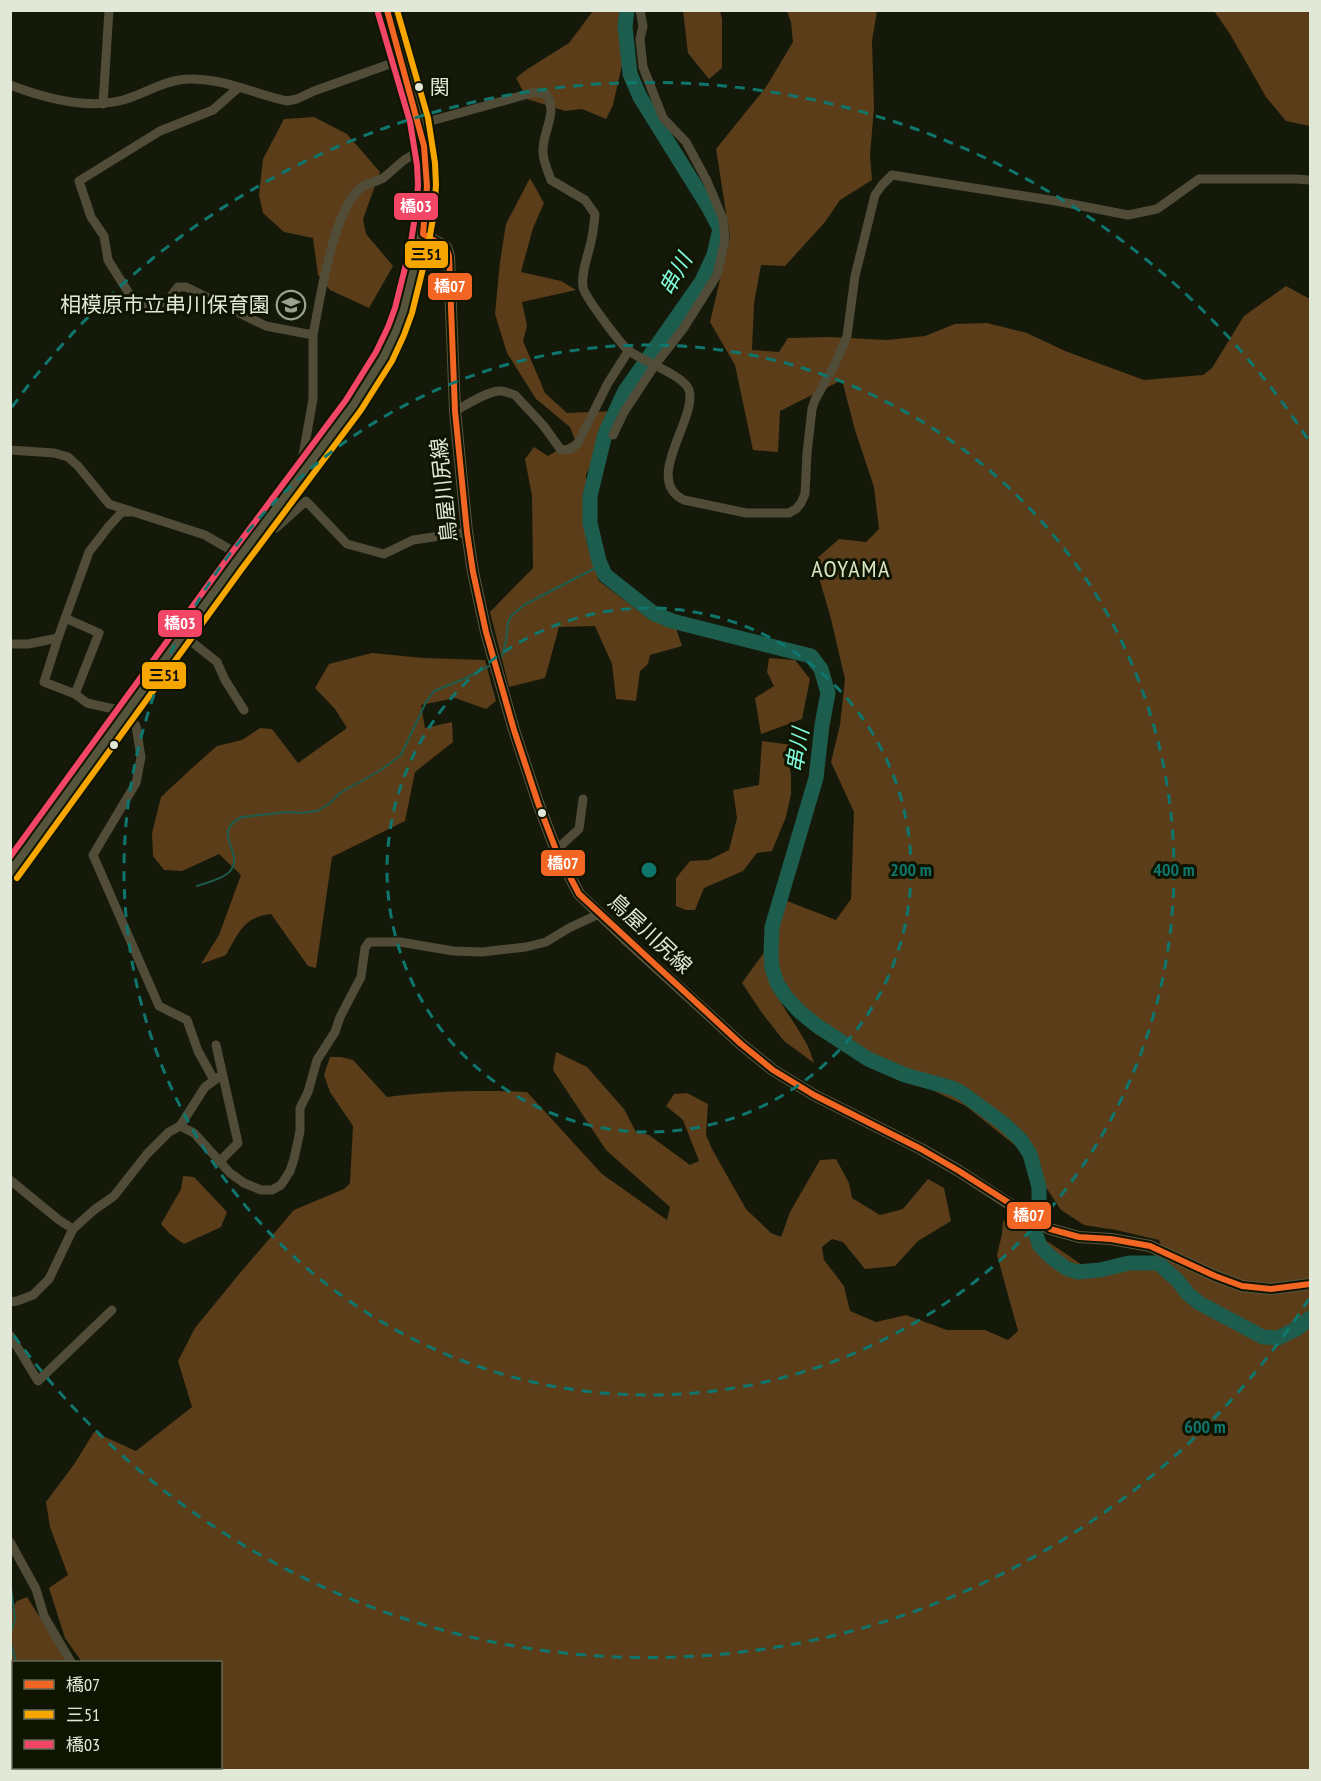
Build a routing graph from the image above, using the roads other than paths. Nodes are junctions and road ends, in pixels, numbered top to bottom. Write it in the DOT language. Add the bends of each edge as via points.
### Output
graph roads {
  1 [pos="109,10"];
  2 [pos="387,10"];
  3 [pos="640,10"];
  4 [pos="401,60"];
  5 [pos="10,85"];
  6 [pos="238,88"];
  7 [pos="103,104"];
  8 [pos="420,124"];
  9 [pos="425,152"];
  10 [pos="1311,180"];
  11 [pos="423,234"];
  12 [pos="313,335"];
  13 [pos="632,352"];
  14 [pos="654,364"];
  15 [pos="455,411"];
  16 [pos="613,435"];
  17 [pos="10,450"];
  18 [pos="308,466"];
  19 [pos="135,512"];
  20 [pos="266,521"];
  21 [pos="467,532"];
  22 [pos="241,556"];
  23 [pos="64,618"];
  24 [pos="183,635"];
  25 [pos="58,638"];
  26 [pos="10,644"];
  27 [pos="75,694"];
  28 [pos="244,710"];
  29 [pos="127,712"];
  30 [pos="583,799"];
  31 [pos="555,850"];
  32 [pos="10,873"];
  33 [pos="599,914"];
  34 [pos="216,1045"];
  35 [pos="219,1078"];
  36 [pos="180,1126"];
  37 [pos="219,1162"];
  38 [pos="10,1180"];
  39 [pos="73,1229"];
  40 [pos="1311,1284"];
  41 [pos="10,1302"];
  42 [pos="112,1310"];
  43 [pos="10,1335"];
  44 [pos="10,1542"];
  45 [pos="70,1661"];
  1 -- 7 [label="street"];
  2 -- 4 [label="highway"];
  3 -- 14 [label="street" via="643,67 663,118 686,142 707,181 723,219 725,240 717,275 683,329"];
  4 -- 6 [label="street" via="288,101"];
  4 -- 8 [label="highway"];
  5 -- 7 [label="street" via="63,100"];
  6 -- 7 [label="street" via="203,79 180,79"];
  6 -- 12 [label="street" via="213,110 160,131 79,181 91,217 104,236 108,260 135,303 150,308 168,300 178,287 186,287 266,326"];
  8 -- 9 [label="highway"];
  8 -- 13 [label="street" via="535,92 547,95 552,115 543,152 551,180 585,200 595,214 583,288"];
  9 -- 11 [label="highway"];
  9 -- 12 [label="street" via="414,153 382,178 362,187 346,207 335,236"];
  10 -- 14 [label="street" via="1199,179 1157,209 1128,215 892,175 875,195 855,276 847,336 812,409 806,494 796,510 789,513 746,513 691,502 675,494 669,487 668,472 690,392 683,382"];
  11 -- 15 [label="main road, 鳥屋川尻線" via="446,247 449,256"];
  11 -- 18 [label="highway" via="405,304 387,350"];
  12 -- 18 [label="street" via="313,399 303,455"];
  13 -- 14 [label="street"];
  13 -- 15 [label="street" via="608,383 578,443 571,449 561,450 515,395 500,390"];
  14 -- 16 [label="street"];
  15 -- 21 [label="main road, 鳥屋川尻線"];
  17 -- 19 [label="street" via="68,457 109,504"];
  18 -- 20 [label="highway"];
  19 -- 22 [label="street" via="205,536"];
  19 -- 23 [label="street" via="122,512 89,552"];
  20 -- 21 [label="street" via="276,528 306,501 347,544 384,554 413,540"];
  20 -- 22 [label="highway"];
  21 -- 31 [label="main road, 鳥屋川尻線" via="486,632"];
  22 -- 24 [label="highway"];
  23 -- 25 [label="street"];
  23 -- 27 [label="street" via="99,633"];
  24 -- 28 [label="street" via="217,662"];
  24 -- 29 [label="highway"];
  25 -- 26 [label="street"];
  25 -- 27 [label="street" via="44,682"];
  27 -- 29 [label="street" via="87,703"];
  29 -- 32 [label="highway"];
  29 -- 35 [label="street" via="136,726 141,757 136,783 93,855 159,1006 187,1020 198,1051"];
  30 -- 31 [label="street" via="579,829"];
  31 -- 33 [label="main road, 鳥屋川尻線" via="579,894"];
  33 -- 37 [label="street" via="546,942 526,947 482,952 369,942 361,977 317,1060 300,1108 294,1159 281,1185 261,1190 244,1183"];
  33 -- 40 [label="main road, 鳥屋川尻線" via="773,1070 959,1170 1050,1229 1079,1237 1150,1246 1242,1286 1271,1289"];
  34 -- 35 [label="street"];
  35 -- 36 [label="street" via="205,1087"];
  35 -- 37 [label="street" via="238,1143"];
  36 -- 37 [label="street" via="194,1133"];
  36 -- 39 [label="street" via="147,1154 114,1196"];
  38 -- 39 [label="street"];
  39 -- 41 [label="street" via="49,1279 33,1295"];
  42 -- 43 [label="street" via="38,1381"];
  44 -- 45 [label="street" via="36,1589 44,1616"];
}
